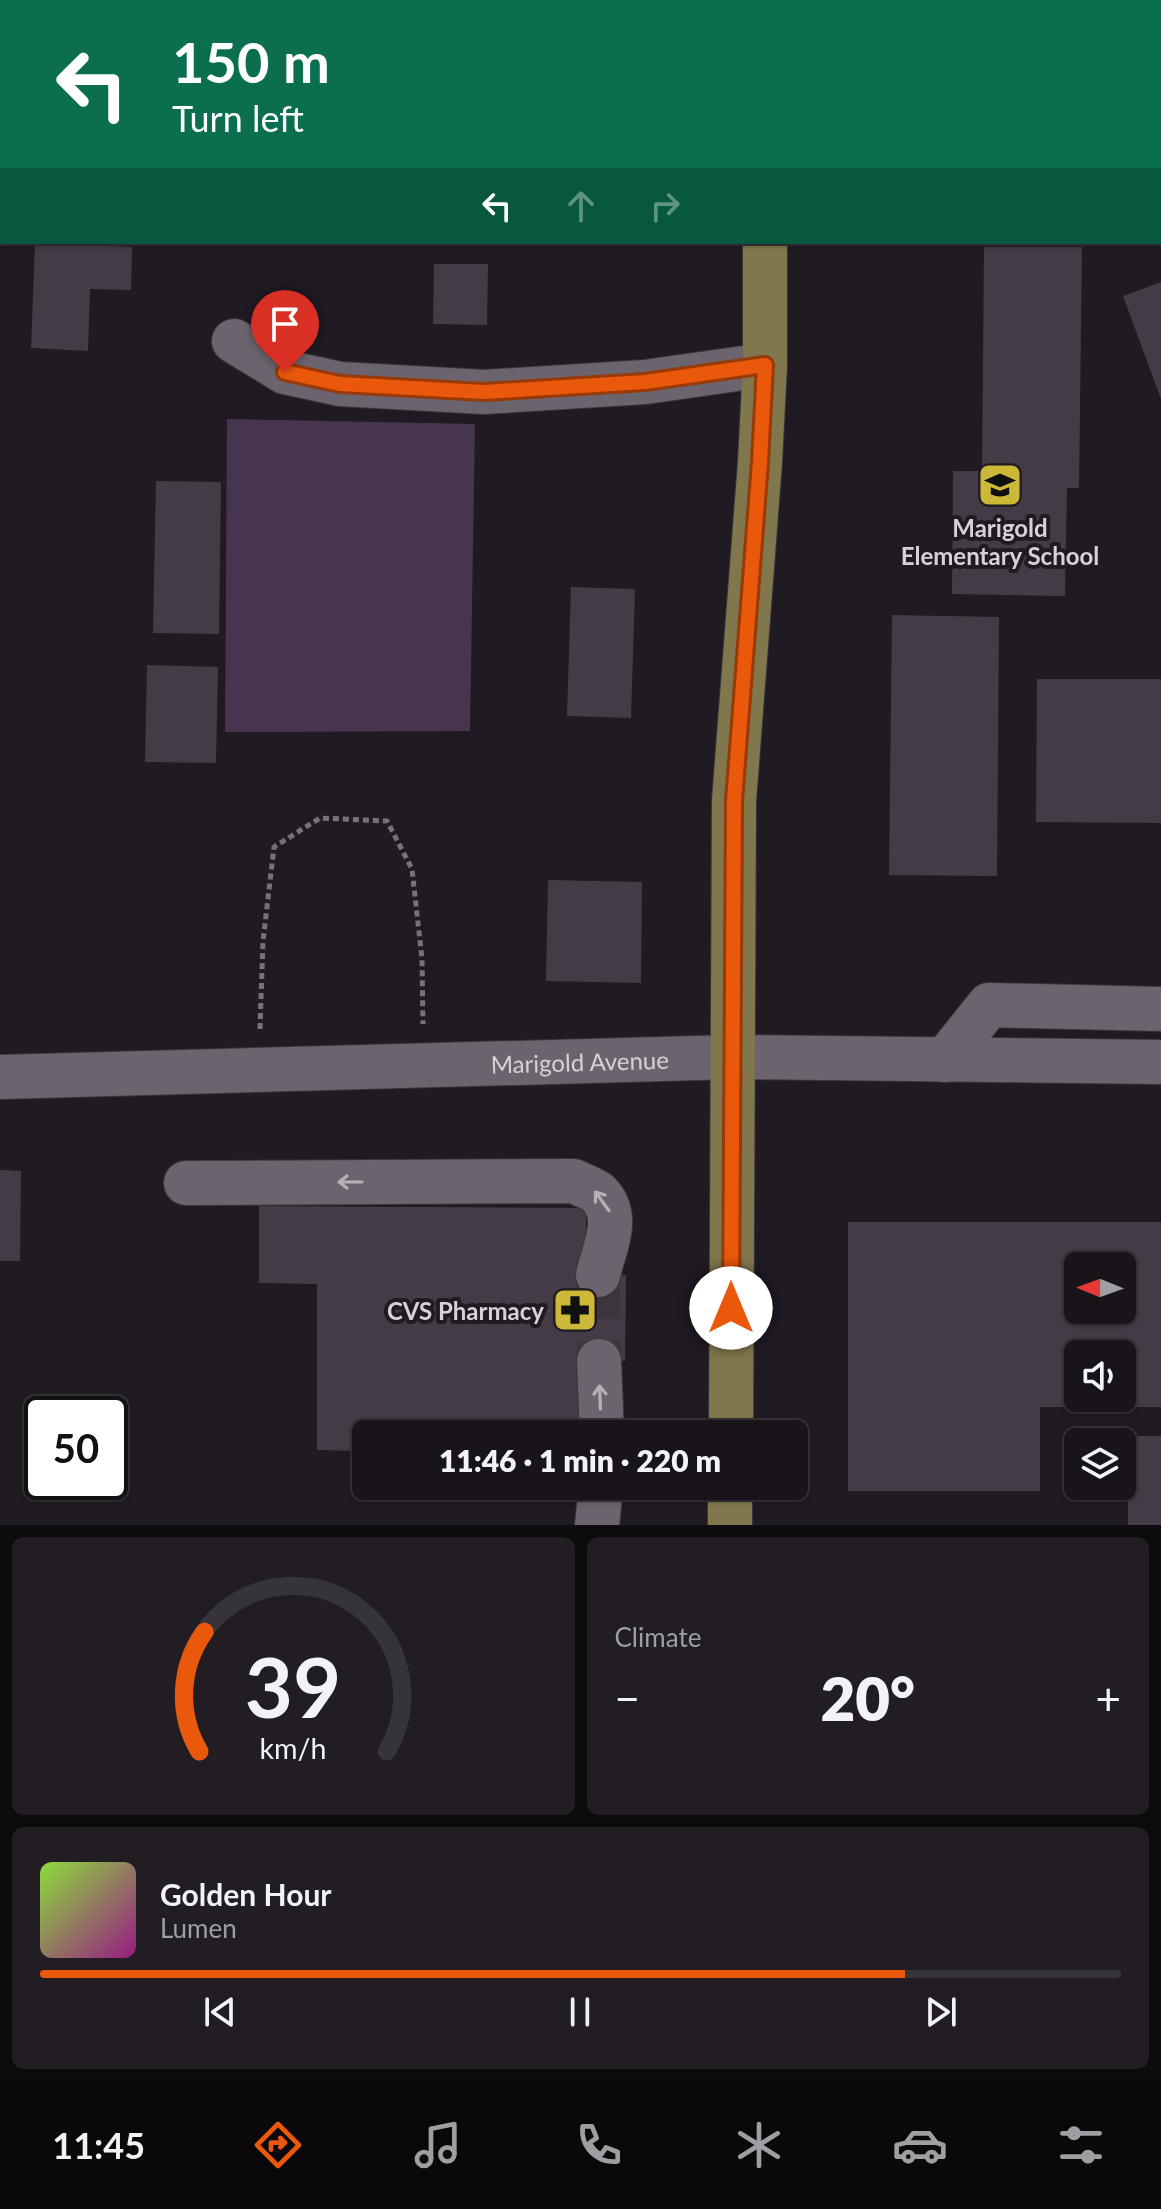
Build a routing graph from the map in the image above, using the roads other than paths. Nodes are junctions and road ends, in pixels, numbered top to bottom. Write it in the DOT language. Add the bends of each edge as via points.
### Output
graph roads {
  1 [pos="765,244"];
  2 [pos="234,341"];
  3 [pos="765,365"];
  4 [pos="1161,1009"];
  5 [pos="733,1057"];
  6 [pos="945,1060"];
  7 [pos="1161,1062"];
  8 [pos="0,1077"];
  9 [pos="186,1183"];
  10 [pos="598,1275"];
  11 [pos="599,1361"];
  12 [pos="601,1420"];
  13 [pos="731,1420"];
  14 [pos="600,1500"];
  15 [pos="730,1500"];
  16 [pos="597,1525"];
  17 [pos="730,1525"];
  1 -- 3 [label="main road"];
  2 -- 3 [label="street" via="285,372 340,384 484,392 645,382"];
  3 -- 5 [label="main road" via="734,801"];
  4 -- 6 [label="street" via="989,1005"];
  5 -- 6 [label="street, Marigold Avenue"];
  5 -- 8 [label="street, Marigold Avenue"];
  5 -- 13 [label="main road"];
  6 -- 7 [label="street, Marigold Avenue"];
  10 -- 9 [label="street, one-way" via="610,1210 597,1192 574,1181"];
  12 -- 11 [label="street, one-way"];
  14 -- 16 [label="street"];
  15 -- 17 [label="main road"];
}
